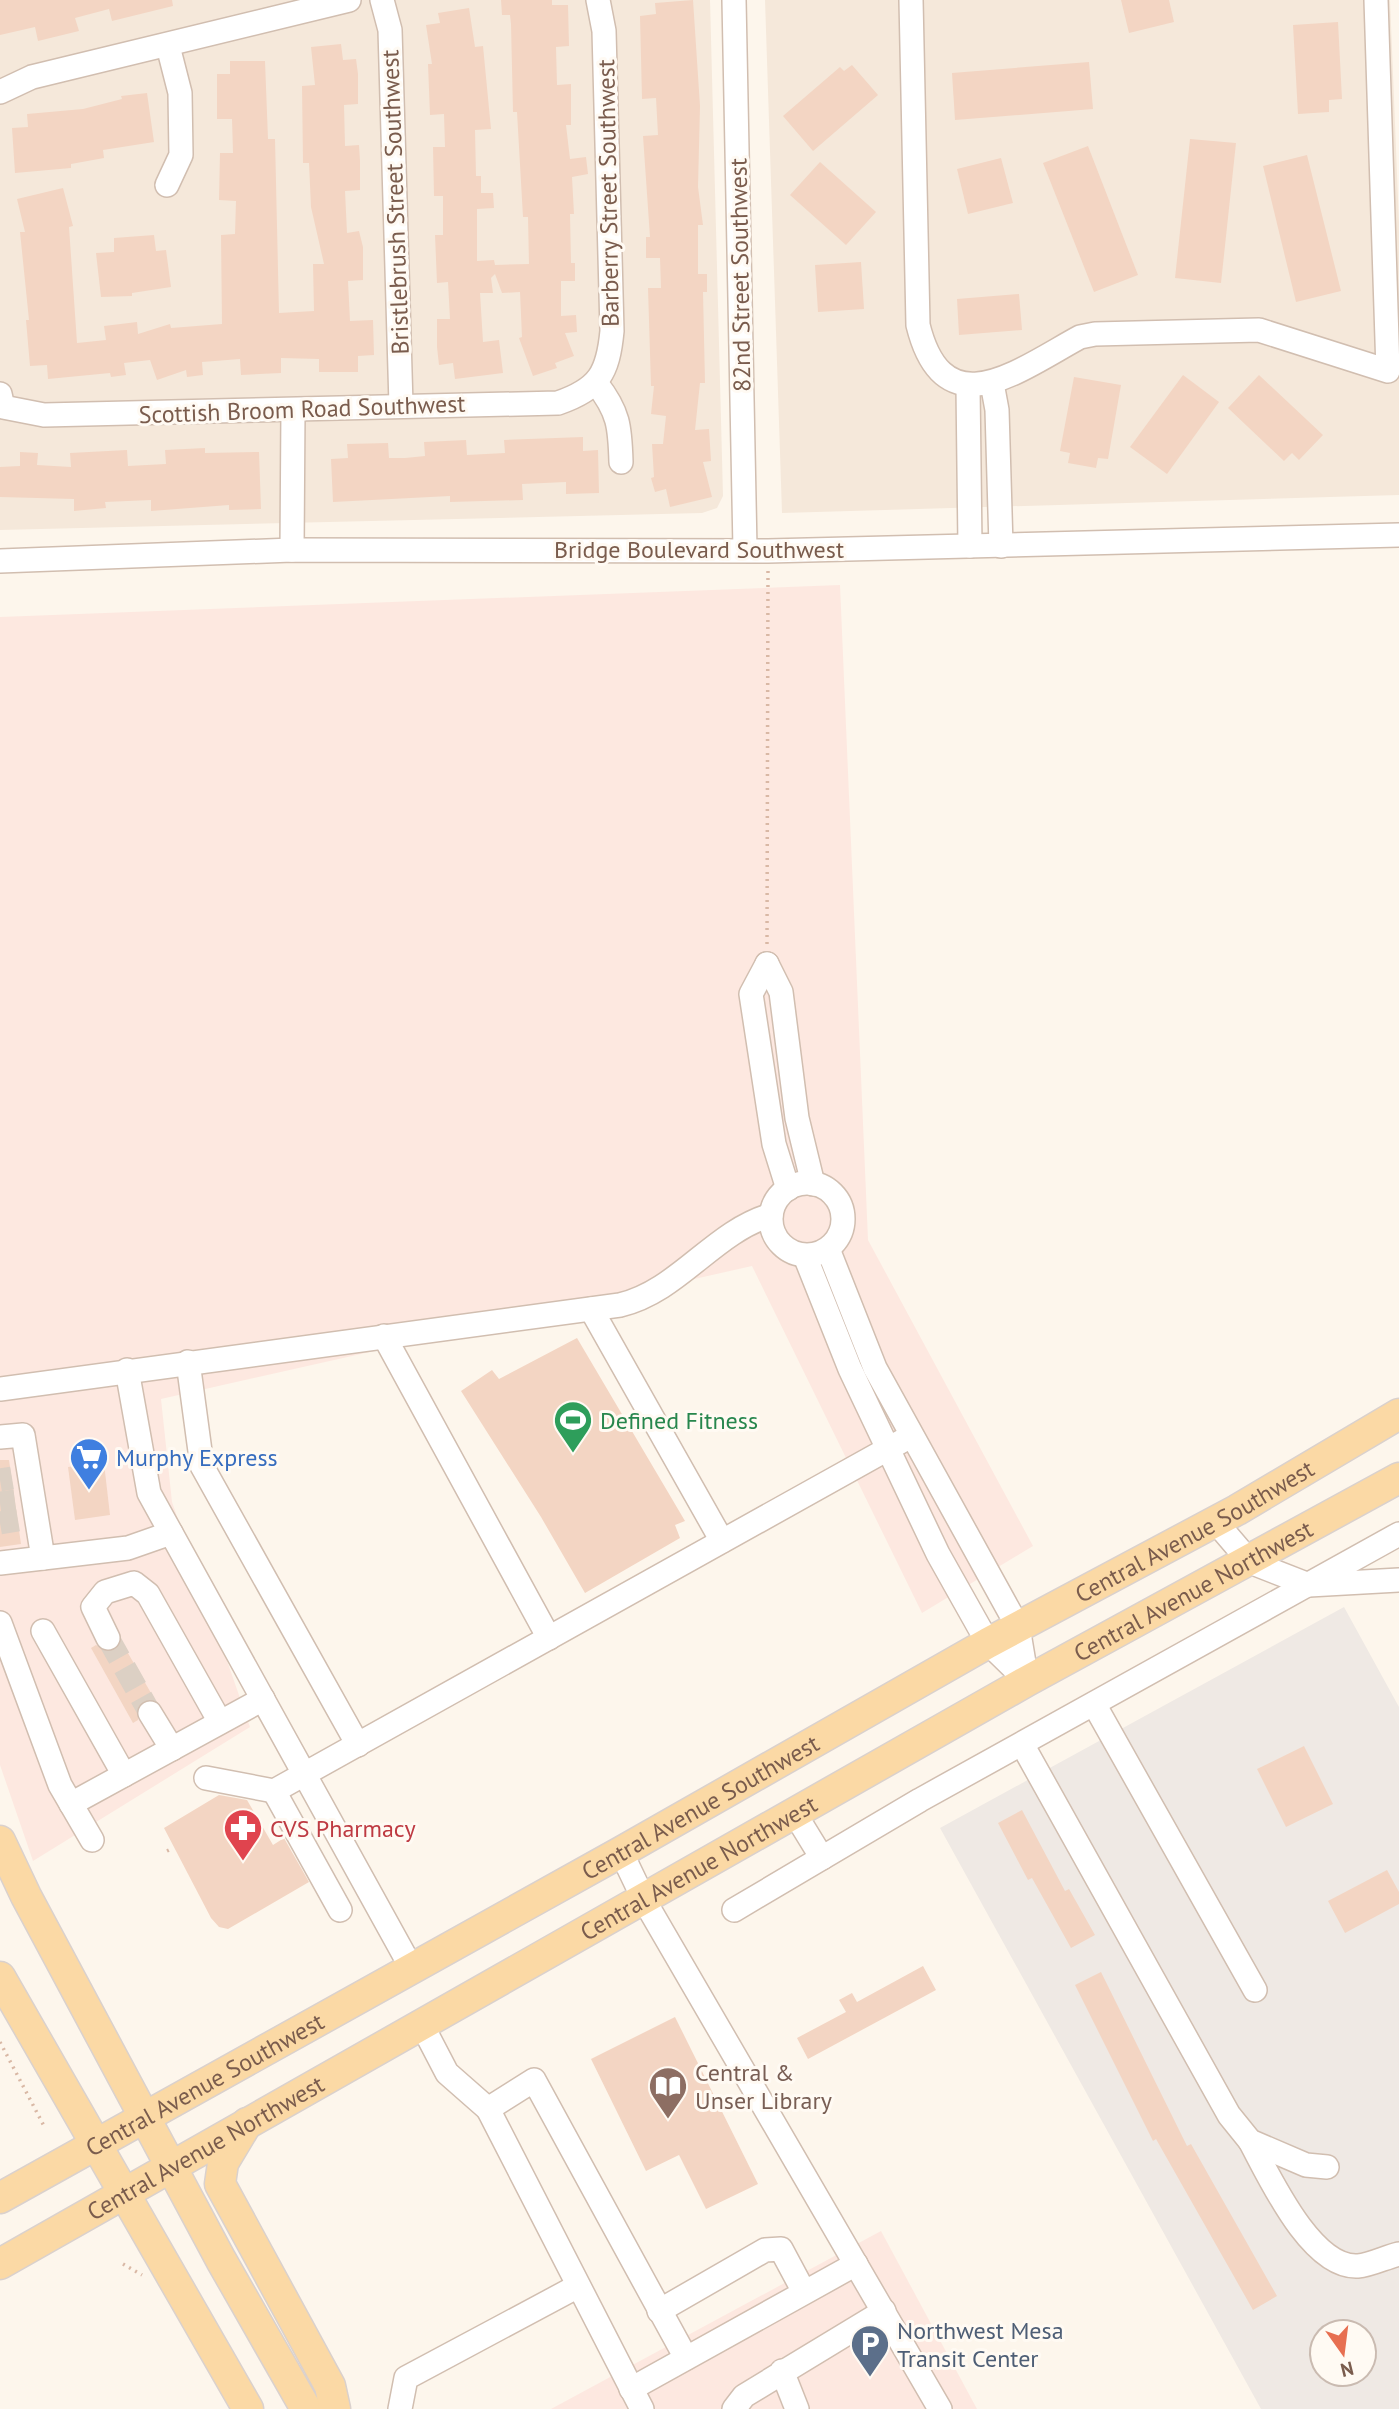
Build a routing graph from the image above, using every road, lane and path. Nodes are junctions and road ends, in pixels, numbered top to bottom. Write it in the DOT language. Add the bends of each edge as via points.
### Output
graph roads {
  1 [pos="349,0"];
  2 [pos="382,0"];
  3 [pos="598,0"];
  4 [pos="734,0"];
  5 [pos="911,0"];
  6 [pos="1377,0"];
  7 [pos="168,46"];
  8 [pos="0,92"];
  9 [pos="167,185"];
  10 [pos="596,383"];
  11 [pos="992,383"];
  12 [pos="968,387"];
  13 [pos="1,400"];
  14 [pos="401,405"];
  15 [pos="293,410"];
  16 [pos="969,457"];
  17 [pos="998,457"];
  18 [pos="621,462"];
  19 [pos="1399,535"];
  20 [pos="970,546"];
  21 [pos="1001,546"];
  22 [pos="292,550"];
  23 [pos="756,550"];
  24 [pos="0,561"];
  25 [pos="767,964"];
  26 [pos="813,1184"];
  27 [pos="788,1189"];
  28 [pos="772,1224"];
  29 [pos="816,1252"];
  30 [pos="591,1309"];
  31 [pos="384,1336"];
  32 [pos="188,1362"];
  33 [pos="127,1370"];
  34 [pos="0,1389"];
  35 [pos="1399,1414"];
  36 [pos="911,1436"];
  37 [pos="0,1437"];
  38 [pos="888,1449"];
  39 [pos="1399,1478"];
  40 [pos="1215,1521"];
  41 [pos="171,1533"];
  42 [pos="1399,1534"];
  43 [pos="722,1541"];
  44 [pos="43,1558"];
  45 [pos="1250,1562"];
  46 [pos="0,1563"];
  47 [pos="1399,1580"];
  48 [pos="1309,1585"];
  49 [pos="0,1623"];
  50 [pos="1018,1627"];
  51 [pos="43,1631"];
  52 [pos="108,1638"];
  53 [pos="549,1638"];
  54 [pos="988,1643"];
  55 [pos="1027,1681"];
  56 [pos="263,1699"];
  57 [pos="1094,1704"];
  58 [pos="150,1713"];
  59 [pos="215,1725"];
  60 [pos="1022,1744"];
  61 [pos="358,1745"];
  62 [pos="172,1749"];
  63 [pos="124,1775"];
  64 [pos="304,1775"];
  65 [pos="206,1777"];
  66 [pos="274,1791"];
  67 [pos="71,1804"];
  68 [pos="795,1814"];
  69 [pos="92,1840"];
  70 [pos="0,1841"];
  71 [pos="621,1852"];
  72 [pos="822,1858"];
  73 [pos="644,1900"];
  74 [pos="340,1910"];
  75 [pos="734,1910"];
  76 [pos="412,1969"];
  77 [pos="0,1977"];
  78 [pos="1255,1990"];
  79 [pos="423,2027"];
  80 [pos="0,2042"];
  81 [pos="488,2109"];
  82 [pos="146,2118"];
  83 [pos="247,2123"];
  84 [pos="44,2126"];
  85 [pos="1250,2141"];
  86 [pos="98,2143"];
  87 [pos="171,2165"];
  88 [pos="1328,2167"];
  89 [pos="124,2192"];
  90 [pos="0,2198"];
  91 [pos="1399,2254"];
  92 [pos="0,2264"];
  93 [pos="856,2264"];
  94 [pos="578,2286"];
  95 [pos="804,2292"];
  96 [pos="659,2311"];
  97 [pos="884,2311"];
  98 [pos="686,2358"];
  99 [pos="782,2371"];
  100 [pos="636,2399"];
  101 [pos="248,2409"];
  102 [pos="306,2409"];
  103 [pos="335,2409"];
  104 [pos="400,2409"];
  105 [pos="734,2409"];
  106 [pos="797,2409"];
  107 [pos="940,2409"];
  1 -- 7 [label="street"];
  2 -- 14 [label="street, Bristlebrush Street Southwest" via="390,30"];
  3 -- 10 [label="street, Barberry Street Southwest" via="604,31 612,331 609,359"];
  4 -- 23 [label="street, 82nd Street Southwest"];
  5 -- 12 [label="street" via="918,325 924,349 938,370"];
  6 -- 11 [label="street" via="1388,371 1259,330 1135,333 1080,337"];
  7 -- 8 [label="street" via="32,77"];
  7 -- 9 [label="street" via="180,93 181,155"];
  10 -- 14 [label="street, Scottish Broom Road Southwest" via="558,403"];
  10 -- 18 [label="street" via="614,405"];
  11 -- 12 [label="street"];
  11 -- 17 [label="street"];
  12 -- 16 [label="street"];
  13 -- 15 [label="street, Scottish Broom Road Southwest" via="44,415"];
  14 -- 15 [label="street, Scottish Broom Road Southwest"];
  15 -- 22 [label="street"];
  16 -- 17 [label="street"];
  16 -- 20 [label="street"];
  17 -- 21 [label="street"];
  19 -- 21 [label="street, Bridge Boulevard Southwest"];
  20 -- 21 [label="street, Bridge Boulevard Southwest"];
  20 -- 23 [label="street, Bridge Boulevard Southwest"];
  22 -- 23 [label="street, Bridge Boulevard Southwest"];
  22 -- 24 [label="street, Bridge Boulevard Southwest"];
  23 -- 25 [label="path"];
  25 -- 26 [label="street" via="781,992 795,1105"];
  25 -- 27 [label="street" via="751,994 774,1144"];
  26 -- 27 [label="street"];
  26 -- 29 [label="street" via="825,1188 841,1206 842,1230"];
  27 -- 28 [label="street" via="780,1196"];
  28 -- 29 [label="street" via="786,1249"];
  28 -- 30 [label="street" via="754,1220 642,1300"];
  29 -- 36 [label="street"];
  29 -- 38 [label="street" via="850,1368"];
  30 -- 31 [label="street"];
  30 -- 43 [label="street"];
  31 -- 32 [label="street"];
  31 -- 53 [label="street"];
  32 -- 33 [label="street"];
  32 -- 61 [label="street" via="202,1466"];
  33 -- 34 [label="street"];
  33 -- 41 [label="street" via="149,1493"];
  35 -- 40 [label="main road, Central Avenue Southwest"];
  36 -- 38 [label="street"];
  36 -- 50 [label="street"];
  37 -- 44 [label="street" via="23,1435 25,1499"];
  38 -- 43 [label="street"];
  38 -- 54 [label="street" via="938,1554"];
  39 -- 45 [label="main road, Central Avenue Northwest"];
  40 -- 45 [label="street"];
  40 -- 50 [label="main road, Central Avenue Southwest"];
  41 -- 44 [label="street" via="128,1548"];
  41 -- 56 [label="street"];
  42 -- 48 [label="street, Central Avenue Northwest"];
  43 -- 53 [label="street"];
  44 -- 46 [label="street"];
  45 -- 48 [label="street"];
  45 -- 55 [label="main road, Central Avenue Northwest"];
  47 -- 48 [label="street"];
  48 -- 57 [label="street, Central Avenue Northwest"];
  49 -- 67 [label="street"];
  50 -- 54 [label="main road, Central Avenue Southwest"];
  50 -- 55 [label="street"];
  51 -- 63 [label="street"];
  52 -- 59 [label="street" via="93,1606 105,1592 134,1583 148,1594"];
  53 -- 61 [label="street"];
  54 -- 55 [label="street"];
  54 -- 71 [label="main road, Central Avenue Southwest"];
  55 -- 68 [label="main road, Central Avenue Northwest"];
  56 -- 59 [label="street"];
  56 -- 64 [label="street"];
  57 -- 60 [label="street, Central Avenue Northwest"];
  57 -- 78 [label="street"];
  58 -- 62 [label="street"];
  59 -- 62 [label="street"];
  60 -- 72 [label="street, Central Avenue Northwest"];
  60 -- 85 [label="street" via="1229,2115"];
  61 -- 64 [label="street"];
  62 -- 63 [label="street"];
  63 -- 67 [label="street"];
  64 -- 66 [label="street"];
  64 -- 76 [label="street"];
  65 -- 66 [label="street"];
  66 -- 74 [label="street"];
  67 -- 69 [label="street"];
  68 -- 72 [label="street"];
  68 -- 73 [label="main road, Central Avenue Northwest"];
  70 -- 82 [label="main road"];
  71 -- 73 [label="street"];
  71 -- 76 [label="main road, Central Avenue Southwest"];
  72 -- 75 [label="street, Central Avenue Northwest"];
  73 -- 79 [label="main road, Central Avenue Northwest"];
  73 -- 93 [label="street"];
  76 -- 82 [label="main road, Central Avenue Southwest"];
  77 -- 86 [label="main road"];
  79 -- 81 [label="street" via="447,2073"];
  79 -- 83 [label="main road, Central Avenue Northwest"];
  80 -- 84 [label="path"];
  81 -- 94 [label="street"];
  81 -- 96 [label="street" via="534,2080"];
  82 -- 86 [label="main road, Central Avenue Southwest"];
  82 -- 87 [label="main road"];
  83 -- 87 [label="main road, Central Avenue Northwest"];
  83 -- 103 [label="main road" via="223,2164 220,2184 330,2386"];
  85 -- 88 [label="street" via="1306,2165"];
  85 -- 91 [label="street" via="1283,2203 1324,2257 1356,2266"];
  86 -- 89 [label="main road"];
  86 -- 90 [label="main road, Central Avenue Southwest"];
  87 -- 89 [label="main road, Central Avenue Northwest"];
  87 -- 102 [label="main road"];
  89 -- 92 [label="main road, Central Avenue Northwest"];
  89 -- 101 [label="main road"];
  93 -- 95 [label="street"];
  93 -- 97 [label="street"];
  94 -- 100 [label="street"];
  94 -- 104 [label="street" via="406,2378"];
  95 -- 96 [label="street" via="780,2249 765,2250"];
  95 -- 98 [label="street"];
  96 -- 98 [label="street"];
  97 -- 99 [label="street"];
  97 -- 107 [label="street"];
  98 -- 100 [label="street"];
  99 -- 105 [label="street" via="742,2397"];
  99 -- 106 [label="street"];
}
